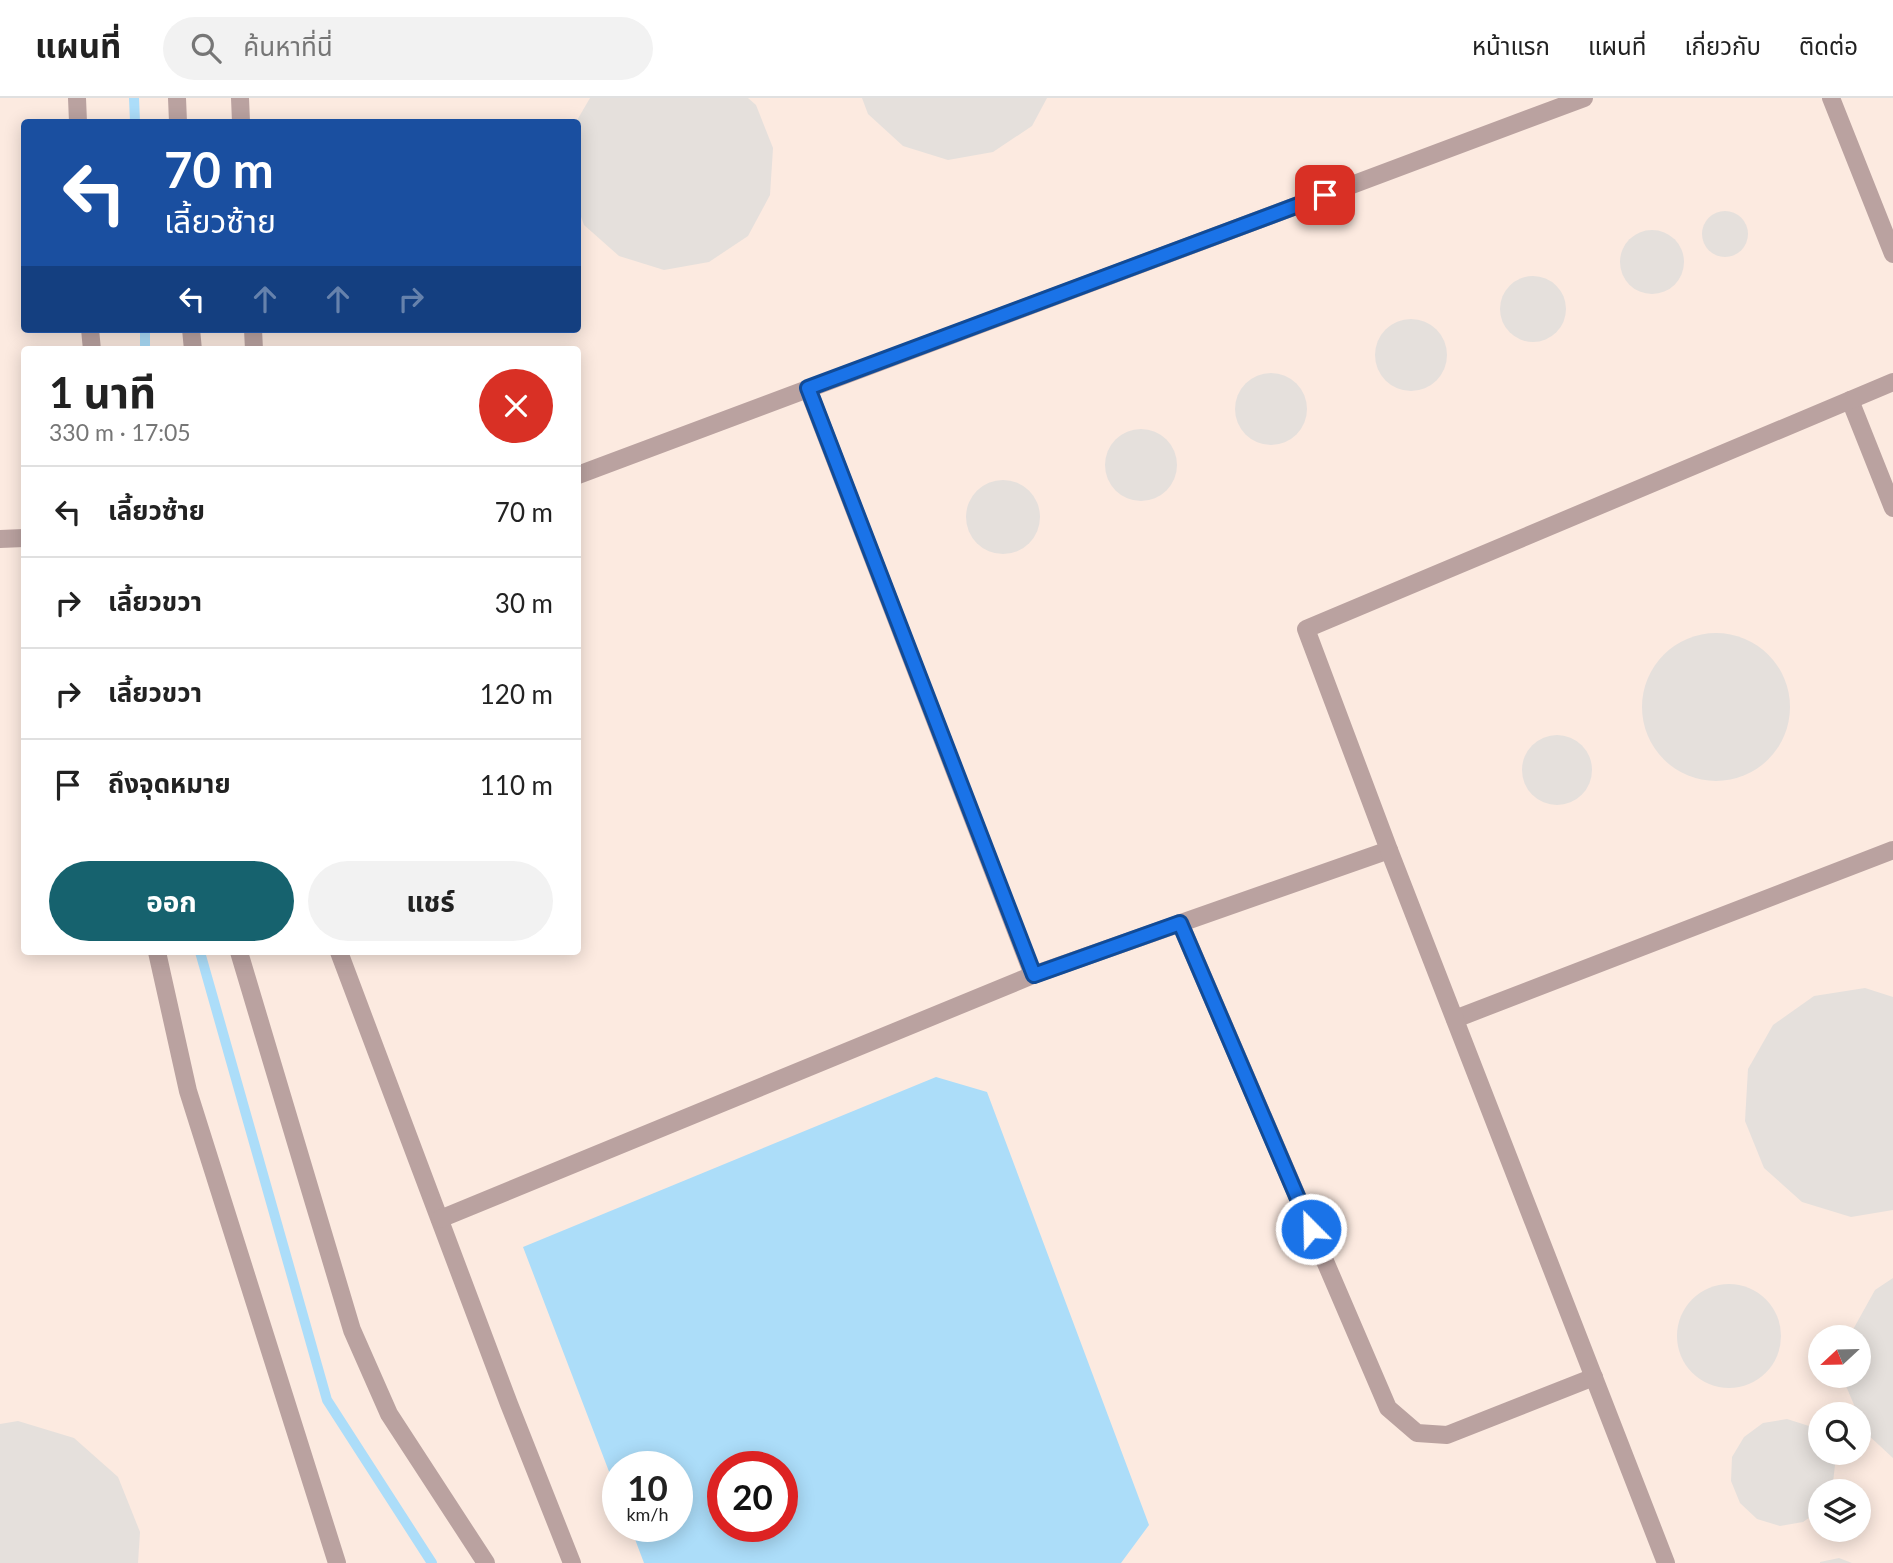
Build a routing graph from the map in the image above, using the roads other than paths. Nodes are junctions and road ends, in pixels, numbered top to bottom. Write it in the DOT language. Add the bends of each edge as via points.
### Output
graph roads {
  1 [pos="77,98"];
  2 [pos="177,98"];
  3 [pos="240,98"];
  4 [pos="1584,98"];
  5 [pos="1831,98"];
  6 [pos="78,119"];
  7 [pos="178,119"];
  8 [pos="241,119"];
  9 [pos="1893,254"];
  10 [pos="1893,382"];
  11 [pos="808,388"];
  12 [pos="1850,400"];
  13 [pos="581,474"];
  14 [pos="1893,508"];
  15 [pos="21,538"];
  16 [pos="0,539"];
  17 [pos="1390,850"];
  18 [pos="1893,850"];
  19 [pos="1180,923"];
  20 [pos="158,955"];
  21 [pos="240,955"];
  22 [pos="341,955"];
  23 [pos="1034,975"];
  24 [pos="1455,1019"];
  25 [pos="440,1219"];
  26 [pos="1594,1377"];
  27 [pos="337,1563"];
  28 [pos="486,1563"];
  29 [pos="572,1563"];
  30 [pos="1666,1563"];
  1 -- 6 [label="lane"];
  2 -- 7 [label="lane"];
  3 -- 8 [label="lane"];
  4 -- 11 [label="lane"];
  5 -- 9 [label="lane"];
  10 -- 12 [label="lane"];
  11 -- 13 [label="lane"];
  11 -- 23 [label="lane"];
  12 -- 14 [label="lane"];
  12 -- 17 [label="lane" via="1306,629"];
  15 -- 16 [label="lane"];
  17 -- 19 [label="lane"];
  17 -- 24 [label="lane"];
  18 -- 24 [label="lane"];
  19 -- 23 [label="lane"];
  19 -- 26 [label="lane" via="1388,1408 1417,1433 1447,1435"];
  20 -- 27 [label="lane" via="188,1091"];
  21 -- 28 [label="lane" via="352,1330 389,1414"];
  22 -- 25 [label="lane"];
  23 -- 25 [label="lane"];
  24 -- 26 [label="lane"];
  25 -- 29 [label="lane"];
  26 -- 30 [label="lane"];
}
